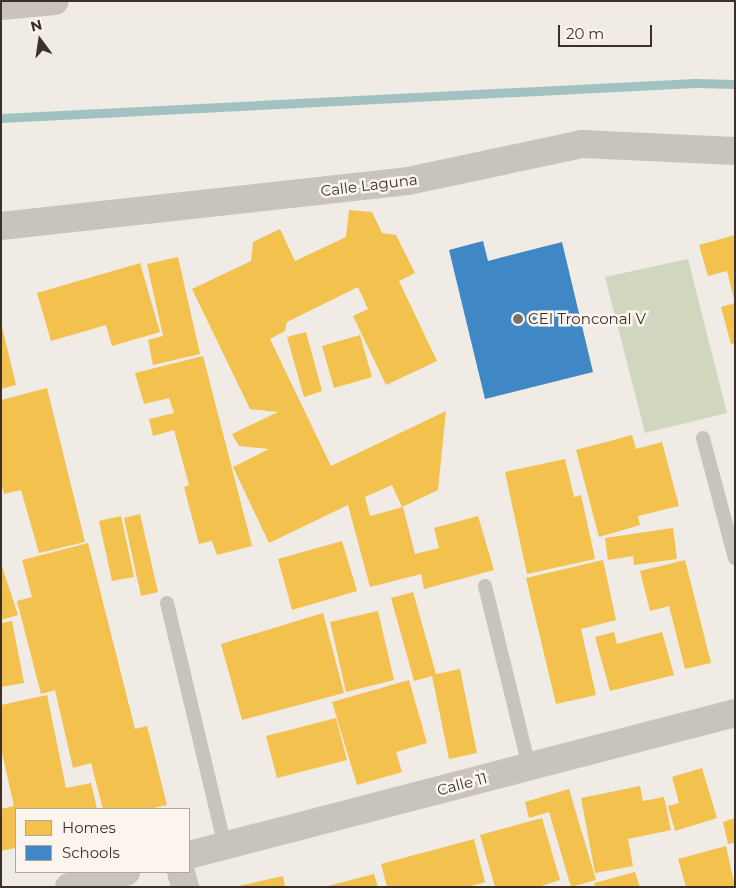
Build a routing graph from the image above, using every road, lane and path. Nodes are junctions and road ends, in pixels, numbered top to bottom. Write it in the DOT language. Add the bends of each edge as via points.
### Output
graph roads {
  1 [pos="56,1"];
  2 [pos="1,6"];
  3 [pos="735,151"];
  4 [pos="1,226"];
  5 [pos="703,438"];
  6 [pos="735,558"];
  7 [pos="485,586"];
  8 [pos="167,603"];
  9 [pos="735,713"];
  10 [pos="529,766"];
  11 [pos="225,846"];
  12 [pos="190,855"];
  13 [pos="122,873"];
  14 [pos="181,873"];
  15 [pos="69,887"];
  16 [pos="185,887"];
  1 -- 2 [label="street"];
  3 -- 4 [label="street, Calle Laguna" via="582,144 408,180"];
  5 -- 6 [label="lane"];
  7 -- 10 [label="lane"];
  8 -- 11 [label="lane"];
  9 -- 10 [label="street, Calle 11"];
  10 -- 11 [label="street, Calle 11"];
  11 -- 12 [label="street, Calle 11"];
  13 -- 15 [label="street"];
  14 -- 16 [label="street"];
}
